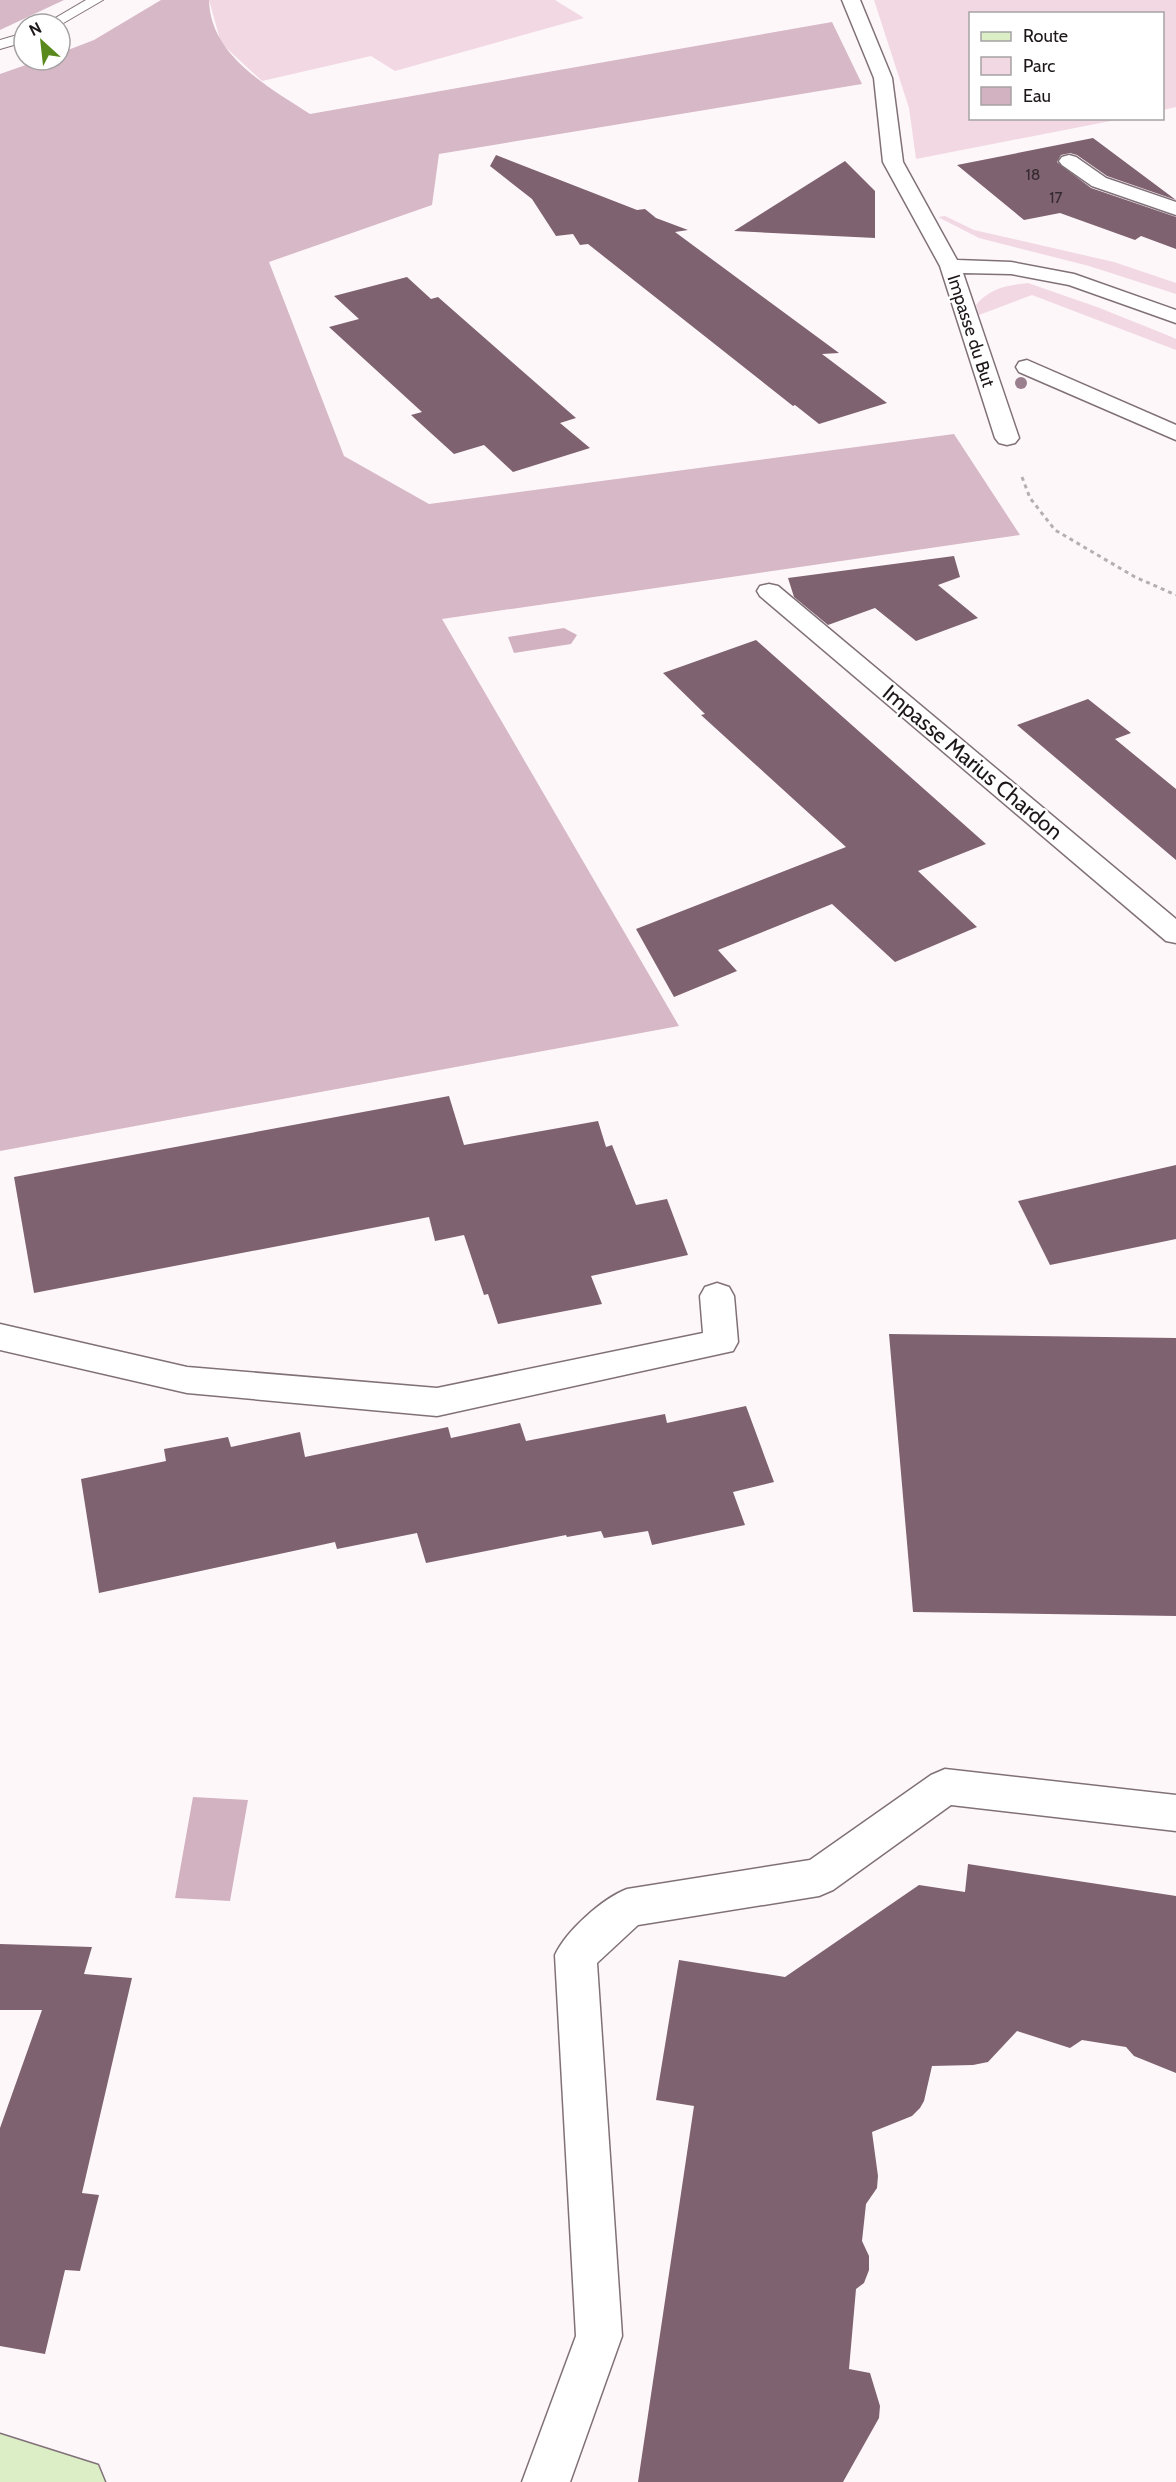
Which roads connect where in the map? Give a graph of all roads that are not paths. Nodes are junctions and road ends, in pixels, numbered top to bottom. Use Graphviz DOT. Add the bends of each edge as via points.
graph roads {
  1 [pos="96,0"];
  2 [pos="851,0"];
  3 [pos="72,13"];
  4 [pos="1068,161"];
  5 [pos="1176,209"];
  6 [pos="950,266"];
  7 [pos="1176,317"];
  8 [pos="1027,368"];
  9 [pos="1176,433"];
  10 [pos="1007,438"];
  11 [pos="769,591"];
  12 [pos="1176,933"];
  13 [pos="717,1296"];
  14 [pos="0,1337"];
  15 [pos="1176,1813"];
  16 [pos="0,2458"];
  17 [pos="81,2482"];
  18 [pos="546,2482"];
  1 -- 3 [label="lane"];
  2 -- 6 [label="street, Impasse du But" via="883,78 893,162"];
  4 -- 5 [label="street" via="1099,182"];
  6 -- 7 [label="street" via="1011,268 1074,280"];
  6 -- 10 [label="street, Impasse du But"];
  8 -- 9 [label="street"];
  11 -- 12 [label="street, Impasse Marius Chardon"];
  13 -- 14 [label="street" via="722,1342 437,1402 187,1380"];
  15 -- 18 [label="street" via="945,1786 819,1878 627,1908 576,1956 599,2336"];
  16 -- 17 [label="street"];
}
